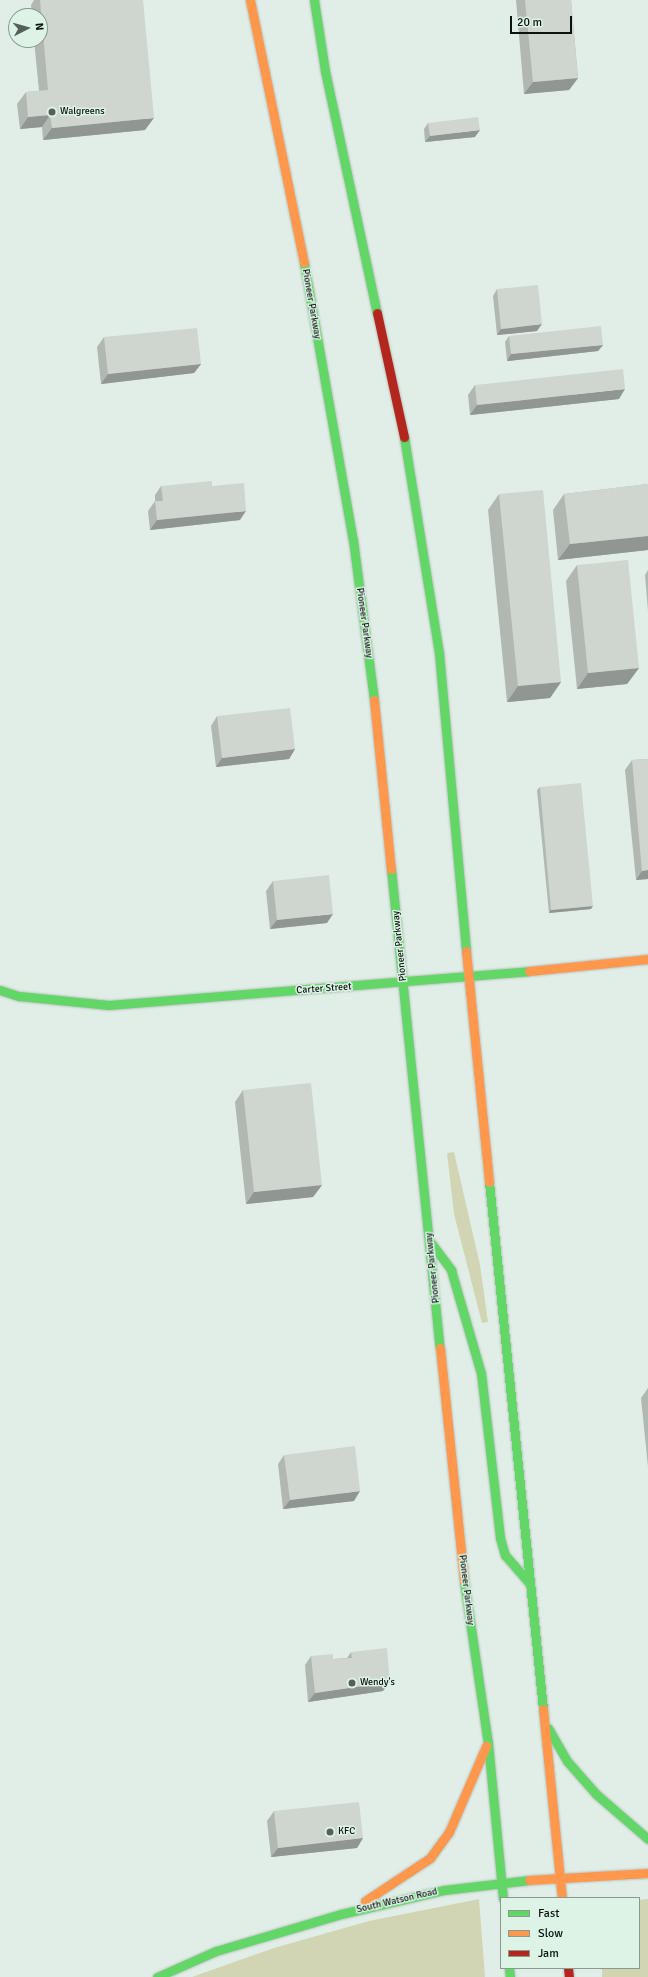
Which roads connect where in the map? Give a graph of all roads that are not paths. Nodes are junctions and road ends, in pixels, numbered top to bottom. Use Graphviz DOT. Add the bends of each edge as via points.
graph roads {
  1 [pos="250,0"];
  2 [pos="314,0"];
  3 [pos="648,959"];
  4 [pos="468,977"];
  5 [pos="403,982"];
  6 [pos="0,990"];
  7 [pos="431,1242"];
  8 [pos="529,1583"];
  9 [pos="545,1723"];
  10 [pos="488,1743"];
  11 [pos="648,1839"];
  12 [pos="648,1873"];
  13 [pos="560,1877"];
  14 [pos="501,1883"];
  15 [pos="503,1897"];
  16 [pos="562,1897"];
  17 [pos="342,1914"];
  18 [pos="157,1977"];
  1 -- 5 [label="main road, Pioneer Parkway" via="306,275 353,540 370,661"];
  2 -- 4 [label="main road" via="325,70 414,485 439,653"];
  3 -- 4 [label="main road, Carter Street"];
  4 -- 5 [label="main road, Carter Street"];
  4 -- 8 [label="main road"];
  5 -- 6 [label="main road, Carter Street" via="108,1005 19,996"];
  5 -- 7 [label="main road, Pioneer Parkway"];
  7 -- 8 [label="main road" via="451,1270 481,1373 500,1538 505,1555"];
  7 -- 10 [label="main road, Pioneer Parkway" via="464,1582"];
  8 -- 9 [label="main road"];
  9 -- 11 [label="main road" via="567,1761 596,1794"];
  9 -- 13 [label="main road"];
  10 -- 14 [label="main road, Pioneer Parkway"];
  10 -- 17 [label="main road" via="450,1832 430,1858 390,1887"];
  12 -- 13 [label="main road, South Watson Road"];
  13 -- 14 [label="main road, South Watson Road"];
  13 -- 16 [label="main road"];
  14 -- 15 [label="main road, Pioneer Parkway"];
  14 -- 17 [label="main road, South Watson Road" via="444,1890"];
  17 -- 18 [label="main road, South Watson Road" via="216,1951"];
}
